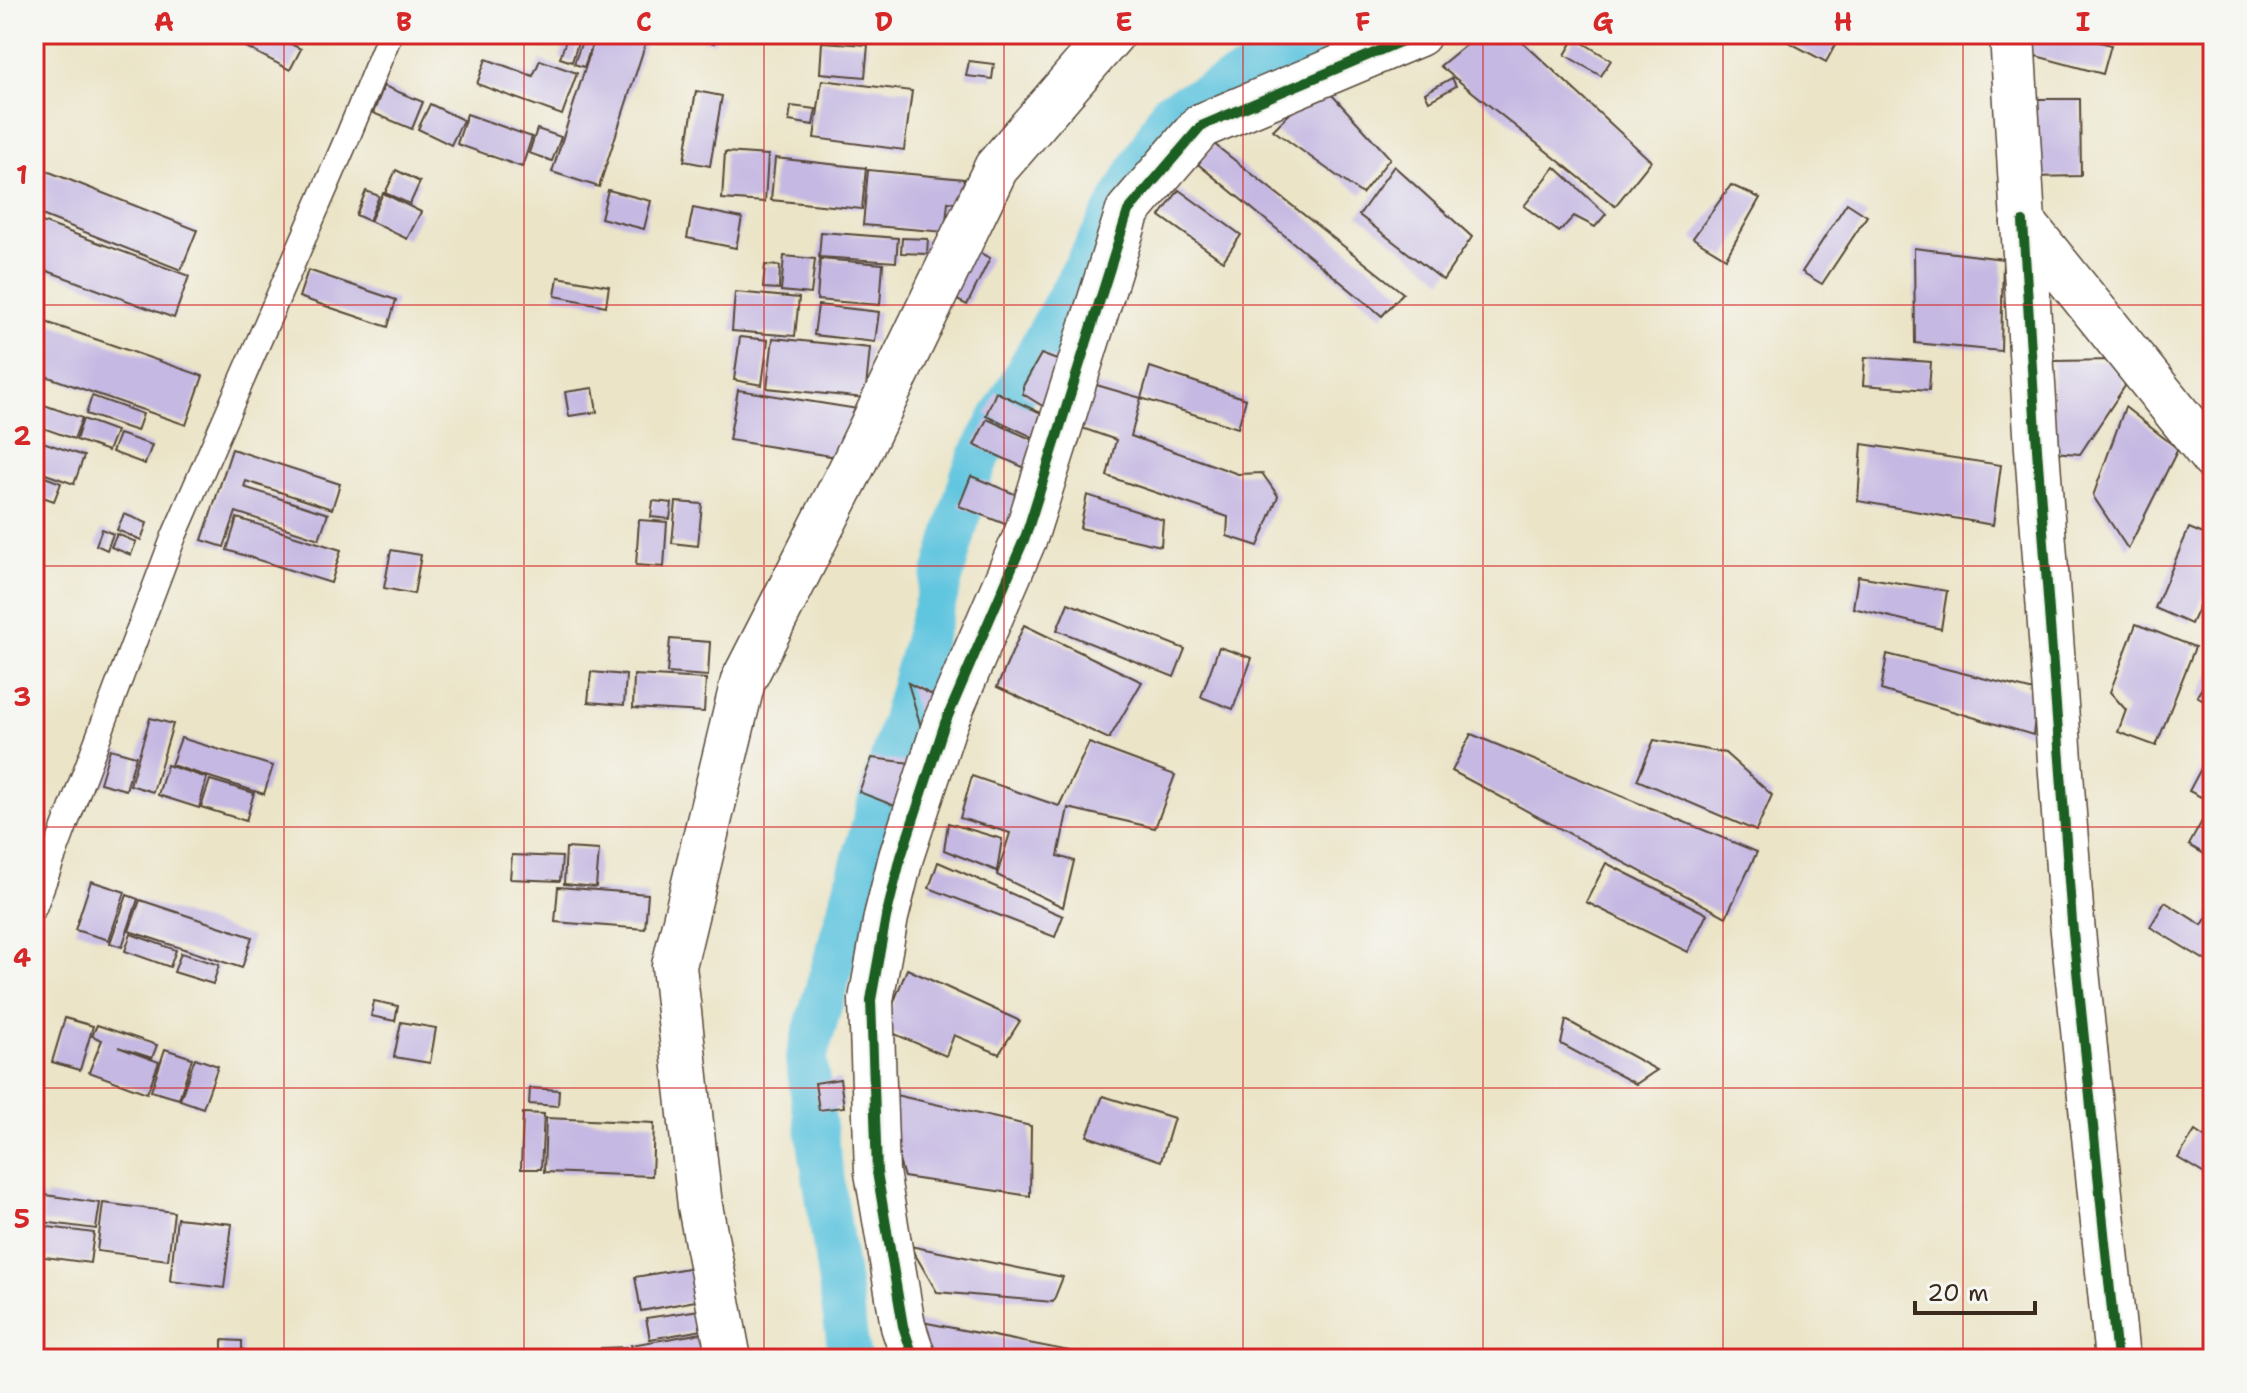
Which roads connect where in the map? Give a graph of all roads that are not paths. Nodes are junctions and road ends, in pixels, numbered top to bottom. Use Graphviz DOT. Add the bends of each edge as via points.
graph roads {
  1 [pos="390,34"];
  2 [pos="1112,34"];
  3 [pos="1419,34"];
  4 [pos="2012,34"];
  5 [pos="2023,222"];
  6 [pos="2213,458"];
  7 [pos="34,908"];
  8 [pos="729,1359"];
  9 [pos="914,1359"];
  10 [pos="2117,1359"];
  1 -- 7 [label="lane" via="174,536"];
  2 -- 8 [label="street" via="996,168 743,681 674,966 700,1206"];
  3 -- 9 [label="street" via="1201,126 1128,211 1026,535 945,723 886,917 871,1000 877,1172 903,1326"];
  4 -- 5 [label="street"];
  5 -- 6 [label="street"];
  5 -- 10 [label="street" via="2072,922"];
}
